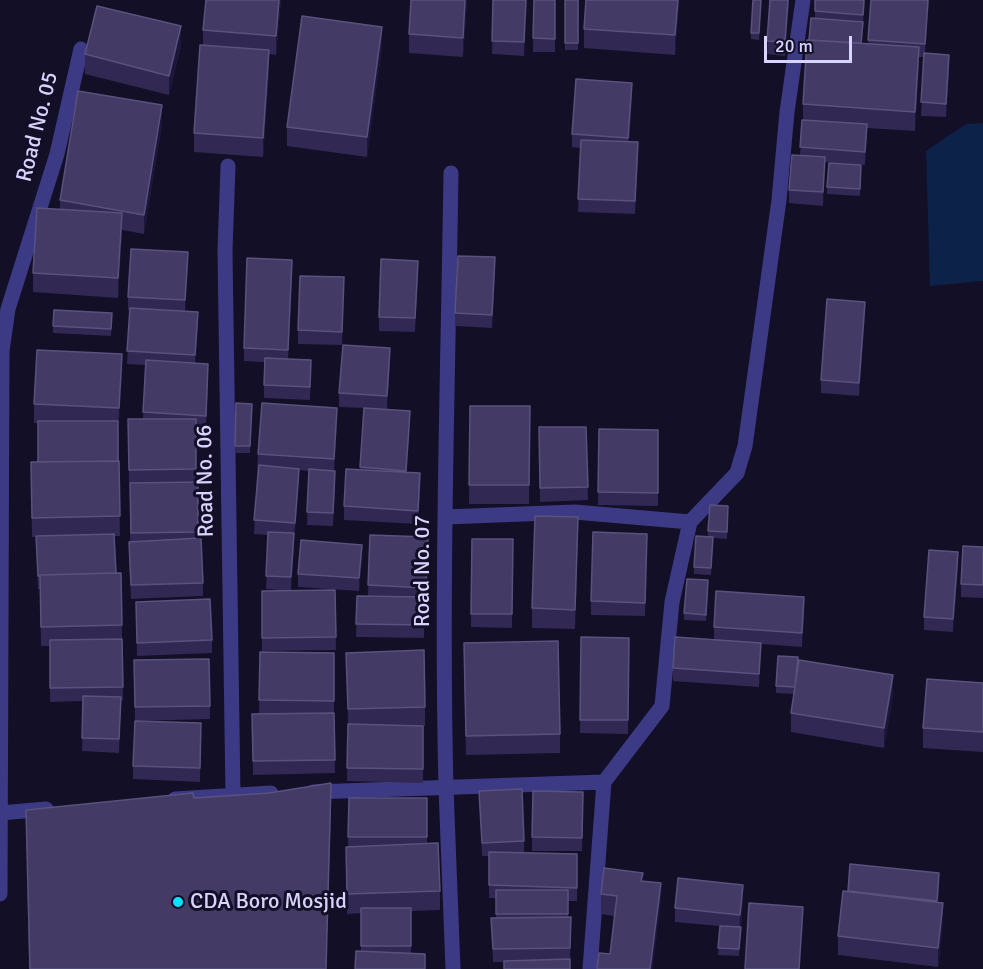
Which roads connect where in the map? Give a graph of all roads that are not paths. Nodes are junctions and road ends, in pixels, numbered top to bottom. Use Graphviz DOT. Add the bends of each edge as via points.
graph roads {
  1 [pos="803,0"];
  2 [pos="81,49"];
  3 [pos="228,166"];
  4 [pos="451,173"];
  5 [pos="445,517"];
  6 [pos="690,522"];
  7 [pos="604,782"];
  8 [pos="446,788"];
  9 [pos="233,795"];
  10 [pos="163,800"];
  11 [pos="59,808"];
  12 [pos="0,813"];
  13 [pos="0,894"];
  14 [pos="453,969"];
  15 [pos="590,969"];
  1 -- 6 [label="street" via="745,446 737,473"];
  2 -- 12 [label="street, Road No. 05" via="57,154 8,309 2,351"];
  3 -- 9 [label="street, Road No. 06" via="225,251"];
  4 -- 5 [label="street, Road No. 07"];
  5 -- 6 [label="street" via="575,512"];
  5 -- 8 [label="street, Road No. 07"];
  6 -- 7 [label="street" via="672,603 662,706"];
  7 -- 8 [label="street"];
  7 -- 15 [label="street"];
  8 -- 9 [label="street"];
  8 -- 14 [label="street, Road No. 07"];
  9 -- 10 [label="street"];
  11 -- 12 [label="street"];
  12 -- 13 [label="street, Road No. 05"];
}
